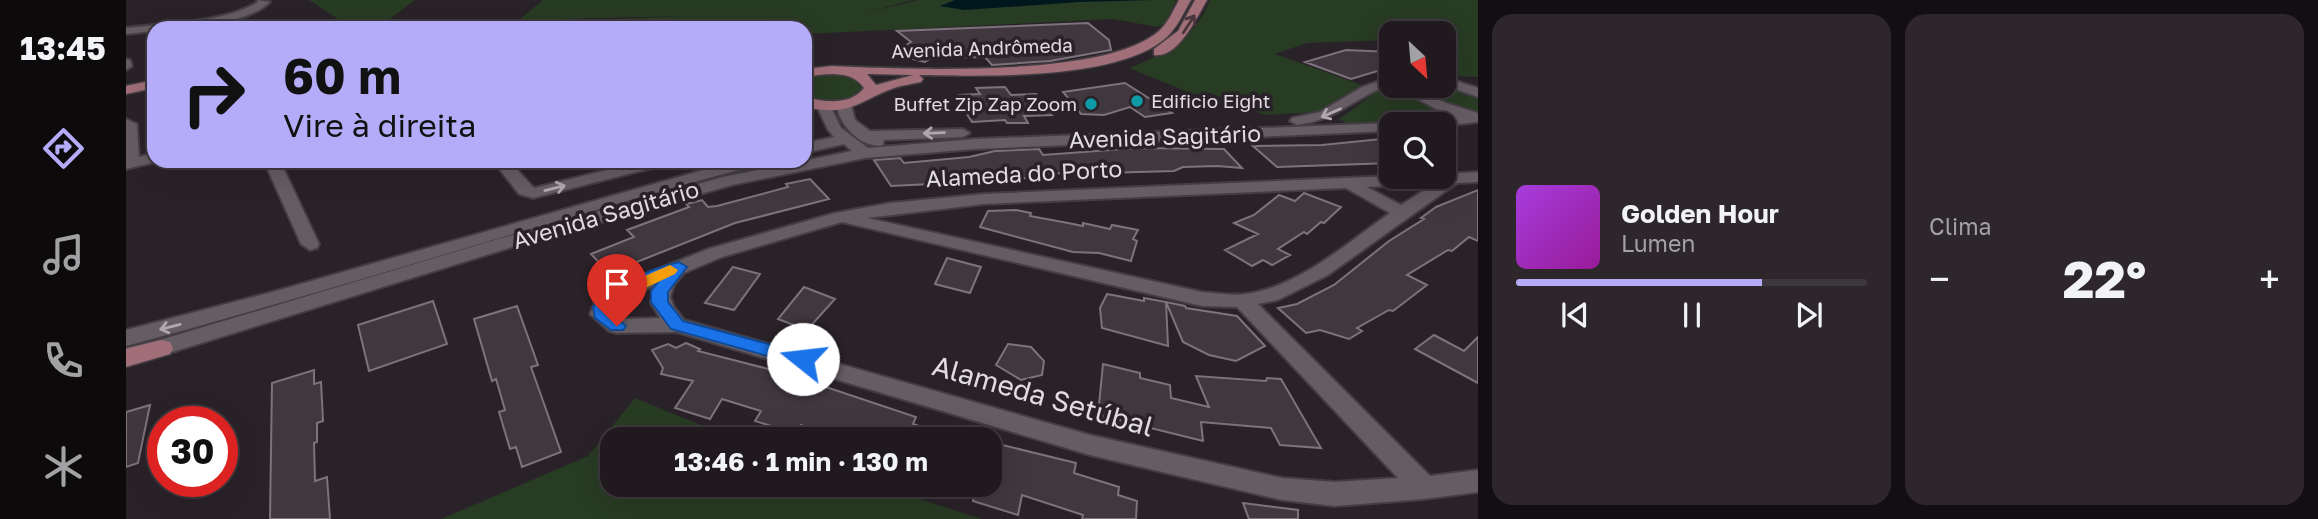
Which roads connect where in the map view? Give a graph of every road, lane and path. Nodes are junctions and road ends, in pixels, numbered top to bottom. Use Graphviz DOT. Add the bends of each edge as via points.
graph roads {
  1 [pos="262,0"];
  2 [pos="1185,0"];
  3 [pos="1201,0"];
  4 [pos="194,21"];
  5 [pos="147,28"];
  6 [pos="126,31"];
  7 [pos="838,70"];
  8 [pos="812,71"];
  9 [pos="1456,80"];
  10 [pos="1478,80"];
  11 [pos="1456,85"];
  12 [pos="147,86"];
  13 [pos="1379,86"];
  14 [pos="126,90"];
  15 [pos="147,92"];
  16 [pos="1478,93"];
  17 [pos="868,94"];
  18 [pos="126,96"];
  19 [pos="1424,98"];
  20 [pos="812,103"];
  21 [pos="844,104"];
  22 [pos="823,105"];
  23 [pos="1476,118"];
  24 [pos="1456,120"];
  25 [pos="126,123"];
  26 [pos="1379,128"];
  27 [pos="845,139"];
  28 [pos="867,144"];
  29 [pos="812,146"];
  30 [pos="147,159"];
  31 [pos="812,159"];
  32 [pos="128,163"];
  33 [pos="275,168"];
  34 [pos="507,168"];
  35 [pos="634,168"];
  36 [pos="721,168"];
  37 [pos="777,168"];
  38 [pos="1477,177"];
  39 [pos="1456,179"];
  40 [pos="1379,182"];
  41 [pos="1347,184"];
  42 [pos="1438,189"];
  43 [pos="919,204"];
  44 [pos="1402,212"];
  45 [pos="841,217"];
  46 [pos="927,237"];
  47 [pos="310,244"];
  48 [pos="679,267"];
  49 [pos="1243,301"];
  50 [pos="601,314"];
  51 [pos="214,324"];
  52 [pos="677,325"];
  53 [pos="126,338"];
  54 [pos="161,348"];
  55 [pos="126,357"];
  56 [pos="1478,481"];
  57 [pos="1424,488"];
  1 -- 4 [label="street" via="262,6 234,15"];
  2 -- 7 [label="main road, Avenida Andrômeda" via="1157,39 1091,63 1004,70"];
  17 -- 3 [label="main road, Avenida Andrômeda, one-way" via="905,81 1021,77 1135,61 1174,42"];
  5 -- 6 [label="street"];
  7 -- 8 [label="main road, Avenida Andrômeda"];
  7 -- 17 [label="main road" via="868,82"];
  9 -- 10 [label="street"];
  11 -- 16 [label="street"];
  12 -- 14 [label="main road"];
  13 -- 28 [label="street, Avenida Sagitário, one-way" via="1338,111 1303,121"];
  15 -- 18 [label="main road"];
  17 -- 21 [label="main road, Avenida Andrômeda"];
  19 -- 23 [label="street"];
  20 -- 22 [label="main road, Avenida Andrômeda"];
  21 -- 22 [label="main road, Avenida Andrômeda"];
  21 -- 28 [label="street" via="849,123"];
  22 -- 27 [label="street"];
  23 -- 24 [label="street"];
  25 -- 32 [label="street" via="130,124"];
  26 -- 28 [label="street, Avenida Sagitário" via="890,150"];
  27 -- 28 [label="street"];
  27 -- 29 [label="street"];
  28 -- 31 [label="street, Avenida Sagitário"];
  30 -- 32 [label="street"];
  33 -- 47 [label="street"];
  34 -- 35 [label="street, one-way" via="533,193"];
  36 -- 51 [label="street, Avenida Sagitário" via="600,201"];
  37 -- 51 [label="street, Avenida Sagitário"];
  38 -- 39 [label="street, Alameda do Porto"];
  40 -- 41 [label="street, Alameda do Porto"];
  41 -- 43 [label="street, Alameda do Porto"];
  41 -- 44 [label="street"];
  42 -- 44 [label="street"];
  43 -- 45 [label="street, Alameda do Porto"];
  43 -- 46 [label="street" via="916,217"];
  44 -- 49 [label="street" via="1321,271 1271,295"];
  45 -- 46 [label="street"];
  45 -- 48 [label="street, Alameda do Porto"];
  46 -- 49 [label="street" via="1202,299"];
  48 -- 50 [label="street, Alameda do Porto" via="618,293 601,307"];
  48 -- 52 [label="street" via="660,291 659,302"];
  49 -- 57 [label="street"];
  50 -- 52 [label="street, Alameda Setúbal" via="617,326"];
  51 -- 53 [label="street, Avenida Sagitário, one-way"];
  51 -- 54 [label="street, Avenida Sagitário"];
  52 -- 57 [label="street, Alameda Setúbal" via="1090,445 1269,486 1335,494"];
  54 -- 55 [label="main road"];
  56 -- 57 [label="street, Alameda Setúbal"];
}
